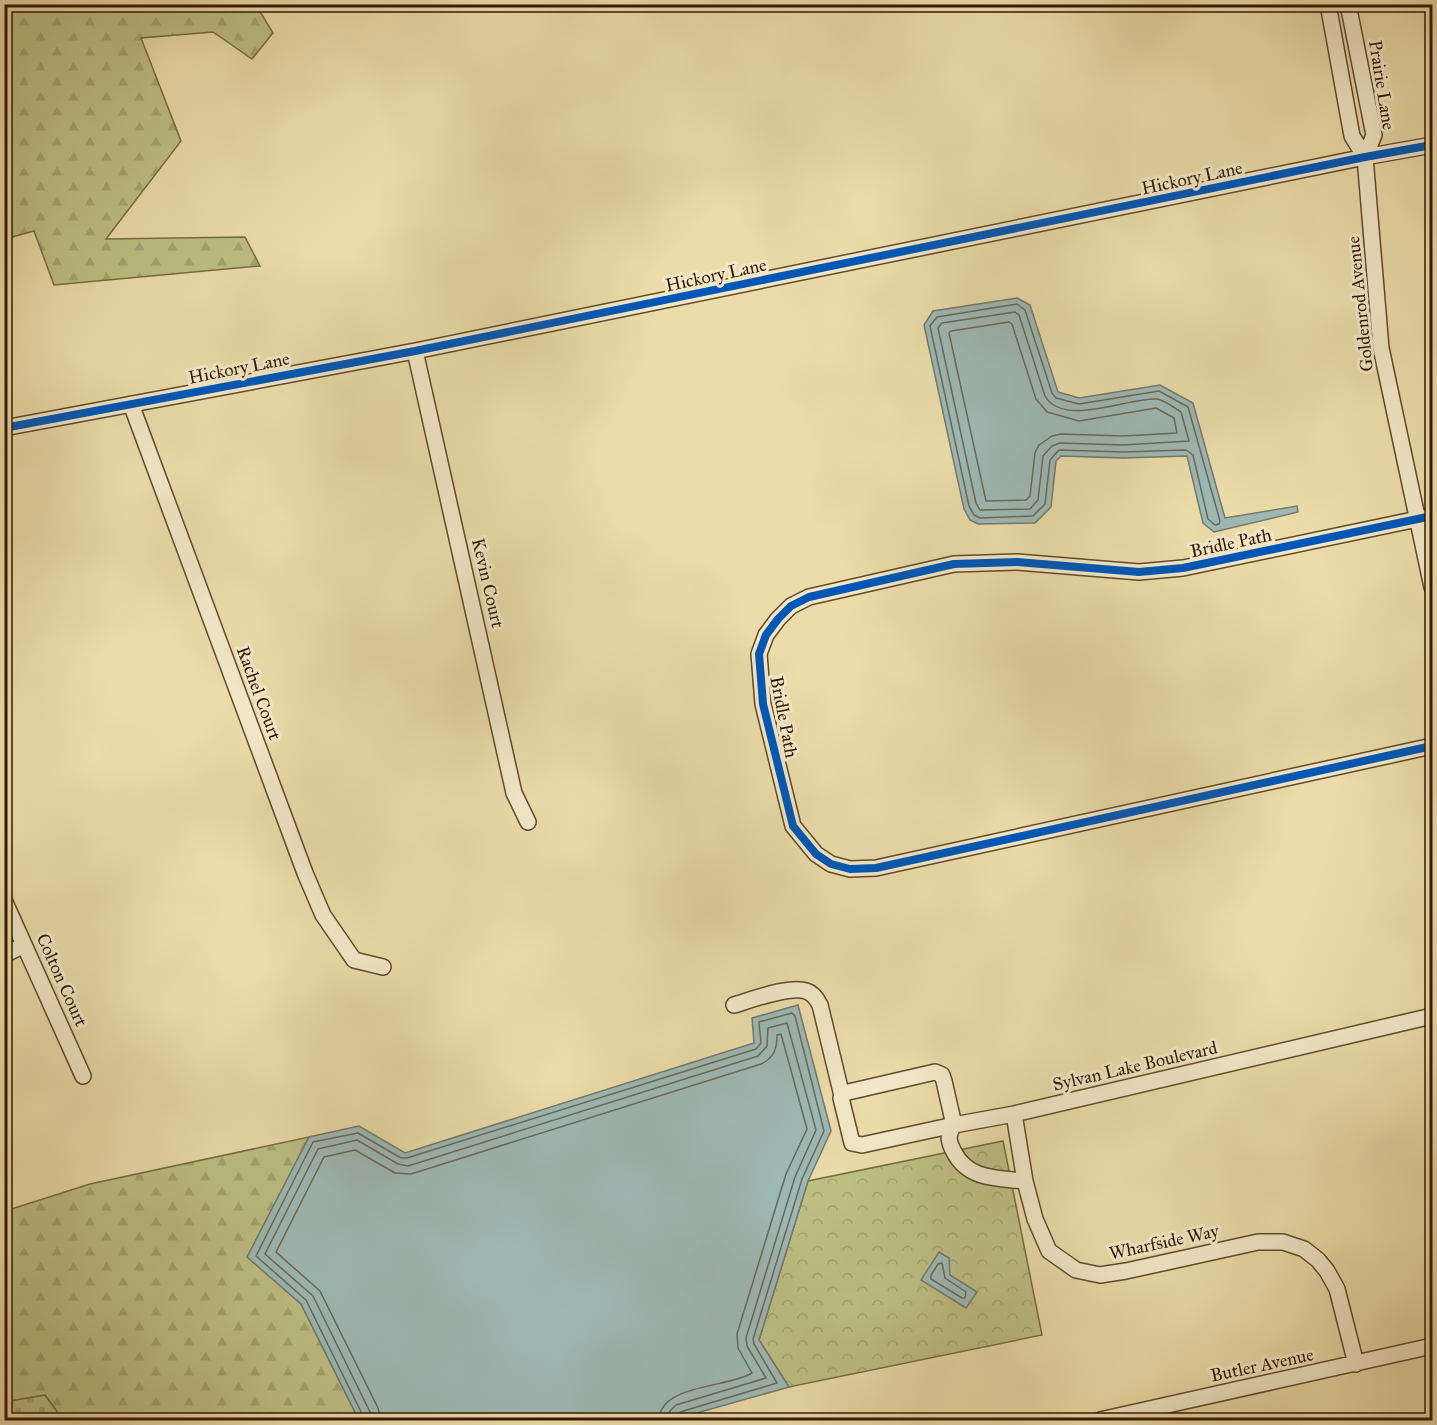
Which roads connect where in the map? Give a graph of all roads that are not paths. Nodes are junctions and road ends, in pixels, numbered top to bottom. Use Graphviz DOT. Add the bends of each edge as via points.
graph roads {
  1 [pos="1328,4"];
  2 [pos="1348,4"];
  3 [pos="1432,145"];
  4 [pos="1365,157"];
  5 [pos="415,351"];
  6 [pos="131,404"];
  7 [pos="4,428"];
  8 [pos="1425,518"];
  9 [pos="1432,587"];
  10 [pos="1432,746"];
  11 [pos="528,822"];
  12 [pos="4,900"];
  13 [pos="24,945"];
  14 [pos="4,955"];
  15 [pos="383,967"];
  16 [pos="734,1005"];
  17 [pos="1432,1016"];
  18 [pos="83,1076"];
  19 [pos="842,1096"];
  20 [pos="1014,1114"];
  21 [pos="954,1125"];
  22 [pos="1025,1181"];
  23 [pos="1432,1346"];
  24 [pos="1356,1364"];
  25 [pos="1100,1420"];
  1 -- 4 [label="street, Prairie Lane" via="1352,136"];
  2 -- 4 [label="street, Prairie Lane" via="1374,135"];
  3 -- 4 [label="street, Hickory Lane"];
  4 -- 5 [label="street, Hickory Lane"];
  4 -- 8 [label="street, Goldenrod Avenue" via="1381,348"];
  5 -- 6 [label="street, Hickory Lane"];
  5 -- 11 [label="street, Kevin Court" via="514,793"];
  6 -- 7 [label="street, Hickory Lane"];
  6 -- 15 [label="street, Rachel Court" via="305,873 324,915 354,960"];
  8 -- 9 [label="street, Goldenrod Avenue"];
  8 -- 10 [label="street, Bridle Path" via="1183,568 1139,572 1017,562 954,564 809,597 791,606 778,619 759,654 763,704 794,826 816,854 831,864 850,869 876,868"];
  12 -- 13 [label="street, Colton Court"];
  13 -- 14 [label="street"];
  13 -- 18 [label="street, Colton Court"];
  16 -- 19 [label="street, Sylvan Lake Boulevard" via="789,990 812,993 820,1005"];
  17 -- 20 [label="street, Sylvan Lake Boulevard"];
  19 -- 21 [label="street, Sylvan Lake Boulevard" via="850,1140 857,1145"];
  19 -- 21 [label="street" via="847,1091 935,1072 942,1075"];
  20 -- 21 [label="street, Sylvan Lake Boulevard"];
  20 -- 22 [label="street, Wharfside Way"];
  21 -- 22 [label="street" via="948,1140 962,1166 982,1177"];
  22 -- 24 [label="street, Wharfside Way" via="1048,1251 1076,1270 1100,1275 1126,1271 1258,1242 1282,1242 1304,1249 1318,1260 1337,1289"];
  23 -- 24 [label="street, Butler Avenue"];
  24 -- 25 [label="street, Butler Avenue"];
}
